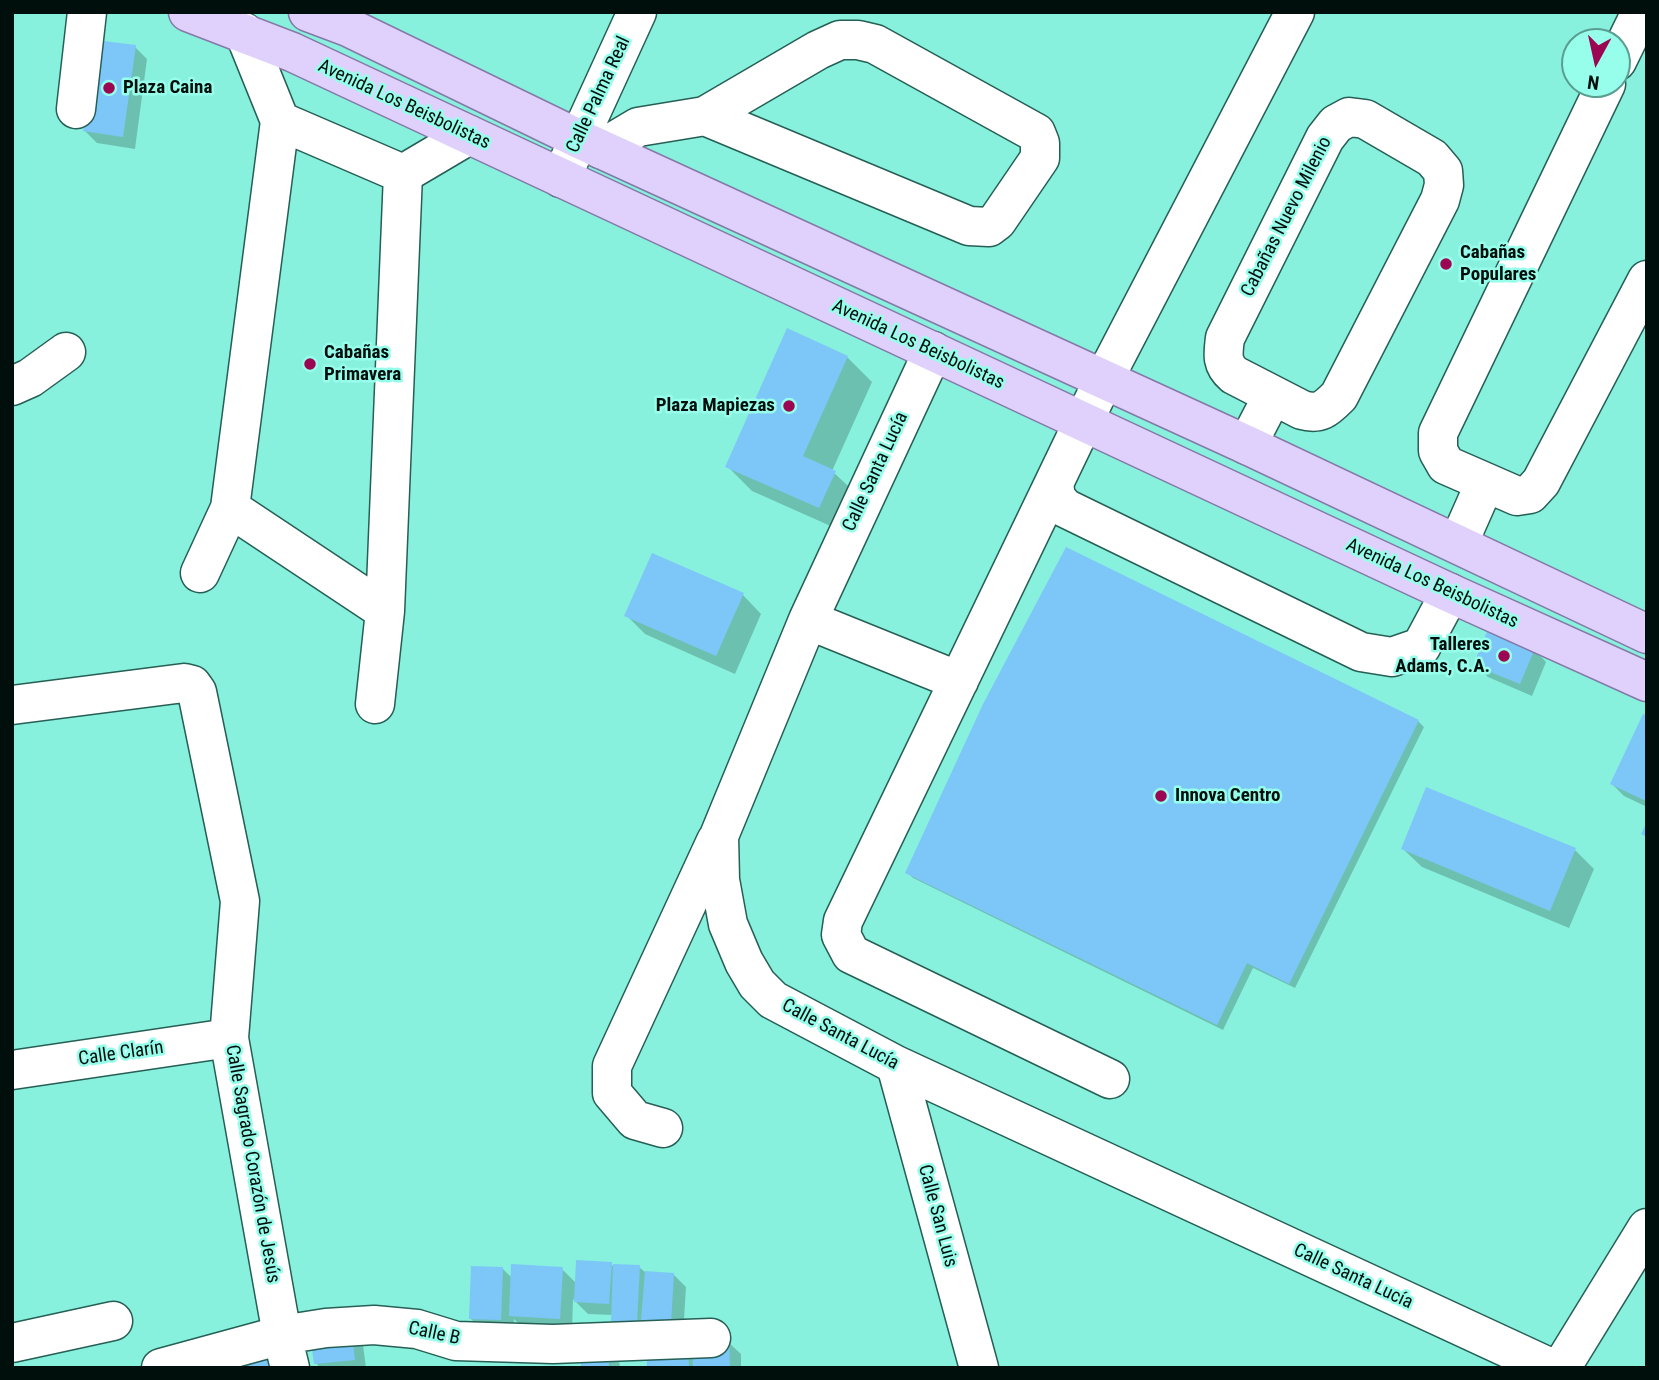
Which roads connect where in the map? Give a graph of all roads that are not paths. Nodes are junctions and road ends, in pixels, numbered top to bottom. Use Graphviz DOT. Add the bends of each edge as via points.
graph roads {
  1 [pos="87,12"];
  2 [pos="188,12"];
  3 [pos="308,12"];
  4 [pos="637,12"];
  5 [pos="1295,12"];
  6 [pos="1641,12"];
  7 [pos="244,32"];
  8 [pos="1631,32"];
  9 [pos="1599,98"];
  10 [pos="76,109"];
  11 [pos="705,116"];
  12 [pos="280,121"];
  13 [pos="469,135"];
  14 [pos="590,144"];
  15 [pos="403,174"];
  16 [pos="561,178"];
  17 [pos="1647,280"];
  18 [pos="933,351"];
  19 [pos="66,352"];
  20 [pos="1103,381"];
  21 [pos="12,386"];
  22 [pos="1273,395"];
  23 [pos="1084,421"];
  24 [pos="1247,445"];
  25 [pos="1054,483"];
  26 [pos="1485,483"];
  27 [pos="230,508"];
  28 [pos="1458,544"];
  29 [pos="200,573"];
  30 [pos="1450,593"];
  31 [pos="385,611"];
  32 [pos="808,620"];
  33 [pos="1647,634"];
  34 [pos="959,681"];
  35 [pos="1647,682"];
  36 [pos="375,704"];
  37 [pos="12,705"];
  38 [pos="719,836"];
  39 [pos="229,1038"];
  40 [pos="895,1065"];
  41 [pos="12,1070"];
  42 [pos="1110,1079"];
  43 [pos="663,1128"];
  44 [pos="1647,1228"];
  45 [pos="113,1321"];
  46 [pos="711,1338"];
  47 [pos="12,1343"];
  48 [pos="286,1351"];
  49 [pos="459,1354"];
  50 [pos="161,1368"];
  51 [pos="979,1368"];
  52 [pos="1551,1368"];
  53 [pos="1561,1368"];
  1 -- 10 [label="street"];
  2 -- 7 [label="main road, Avenida Los Beisbolistas"];
  3 -- 14 [label="main road"];
  4 -- 14 [label="street, Calle Palma Real"];
  5 -- 20 [label="street"];
  6 -- 8 [label="street"];
  7 -- 12 [label="street"];
  7 -- 13 [label="main road, Avenida Los Beisbolistas"];
  9 -- 26 [label="street" via="1438,433 1438,451 1447,465"];
  11 -- 11 [label="street" via="818,50 839,40 858,40 875,44 1036,133 1040,158 997,221 989,227 969,226"];
  11 -- 14 [label="street" via="638,127"];
  12 -- 15 [label="street"];
  12 -- 27 [label="street"];
  13 -- 15 [label="street"];
  13 -- 16 [label="main road, Avenida Los Beisbolistas"];
  14 -- 16 [label="street, Calle Palma Real"];
  14 -- 20 [label="main road"];
  15 -- 31 [label="street"];
  16 -- 18 [label="main road, Avenida Los Beisbolistas"];
  17 -- 26 [label="street" via="1541,482 1530,494 1517,496"];
  18 -- 23 [label="main road, Avenida Los Beisbolistas"];
  18 -- 32 [label="street, Calle Santa Lucía"];
  19 -- 21 [label="street"];
  20 -- 23 [label="street"];
  20 -- 24 [label="main road"];
  22 -- 22 [label="street, Cabañas Nuevo Milenio" via="1313,414 1324,411 1339,397 1440,200 1443,171 1432,158 1365,119 1349,117 1325,138 1226,338 1222,358 1226,369"];
  22 -- 24 [label="street"];
  23 -- 25 [label="street"];
  23 -- 30 [label="main road, Avenida Los Beisbolistas"];
  24 -- 28 [label="main road"];
  25 -- 30 [label="street" via="1056,498 1065,508 1361,652 1392,657 1421,647"];
  25 -- 34 [label="street"];
  26 -- 28 [label="street"];
  27 -- 29 [label="street"];
  27 -- 31 [label="street"];
  28 -- 33 [label="main road"];
  30 -- 35 [label="main road, Avenida Los Beisbolistas"];
  31 -- 36 [label="street"];
  32 -- 34 [label="street"];
  32 -- 38 [label="street, Calle Santa Lucía"];
  34 -- 42 [label="street" via="843,921 841,935 851,954"];
  37 -- 39 [label="street, Calle Sagrado Corazón de Jesús" via="184,684 197,692 240,901"];
  38 -- 40 [label="street, Calle Santa Lucía" via="728,924 757,984 773,1000"];
  38 -- 43 [label="street" via="612,1066 612,1093 635,1121"];
  39 -- 41 [label="street, Calle Clarín"];
  39 -- 48 [label="street, Calle Sagrado Corazón de Jesús"];
  40 -- 51 [label="street, Calle San Luis"];
  40 -- 52 [label="street, Calle Santa Lucía"];
  44 -- 53 [label="street"];
  45 -- 47 [label="street"];
  46 -- 49 [label="street, Calle B" via="553,1344"];
  48 -- 49 [label="street, Calle B" via="326,1328 374,1325 417,1329"];
  48 -- 50 [label="street, Calle B"];
}
